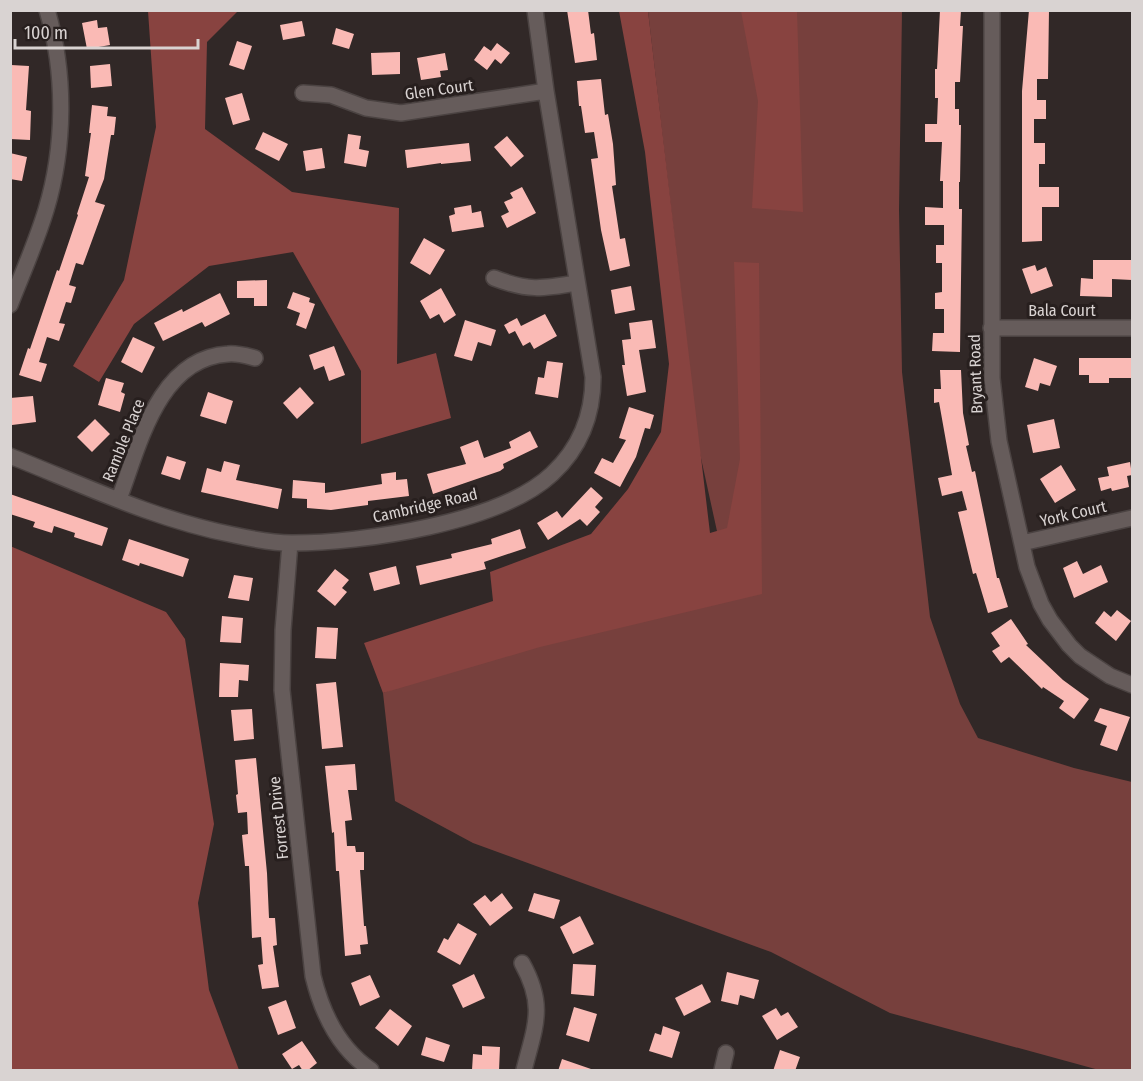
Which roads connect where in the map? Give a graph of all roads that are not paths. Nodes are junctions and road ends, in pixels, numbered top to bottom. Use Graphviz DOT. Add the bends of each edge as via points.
graph roads {
  1 [pos="46,10"];
  2 [pos="535,10"];
  3 [pos="992,10"];
  4 [pos="546,92"];
  5 [pos="303,93"];
  6 [pos="494,278"];
  7 [pos="577,283"];
  8 [pos="10,305"];
  9 [pos="992,328"];
  10 [pos="1132,328"];
  11 [pos="255,358"];
  12 [pos="10,456"];
  13 [pos="119,499"];
  14 [pos="1132,518"];
  15 [pos="290,543"];
  16 [pos="1022,543"];
  17 [pos="1132,685"];
  18 [pos="522,963"];
  19 [pos="726,1053"];
  20 [pos="371,1071"];
  21 [pos="524,1071"];
  22 [pos="722,1071"];
  1 -- 8 [label="street" via="59,73 59,148 46,212"];
  2 -- 4 [label="street, Cambridge Road"];
  3 -- 9 [label="street, Bryant Road"];
  4 -- 5 [label="street, Glen Court" via="401,113 366,108 331,95"];
  4 -- 7 [label="street, Cambridge Road"];
  6 -- 7 [label="street" via="530,289"];
  7 -- 15 [label="street, Cambridge Road" via="593,392 581,435 552,474 509,501 452,521 350,539"];
  9 -- 10 [label="street, Bala Court"];
  9 -- 16 [label="street, Bryant Road" via="995,422"];
  11 -- 13 [label="street, Ramble Place" via="216,356 191,366 171,383 152,411"];
  12 -- 13 [label="street, Cambridge Road"];
  13 -- 15 [label="street, Cambridge Road" via="212,530"];
  14 -- 16 [label="street, York Court"];
  15 -- 20 [label="street, Forrest Drive" via="282,690 313,976 329,1023 346,1048"];
  16 -- 17 [label="street, Bryant Road" via="1041,604 1059,633 1095,667"];
  18 -- 21 [label="street" via="531,979 537,1005"];
  19 -- 22 [label="street"];
}
